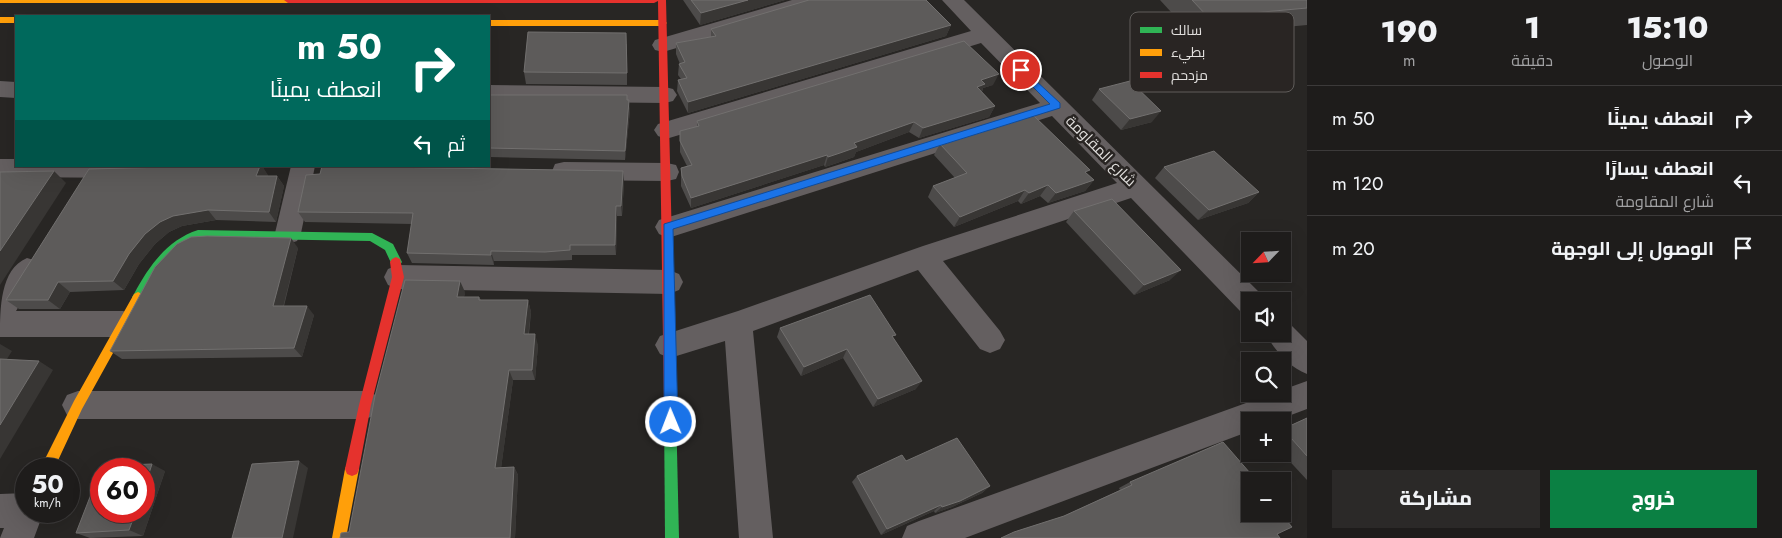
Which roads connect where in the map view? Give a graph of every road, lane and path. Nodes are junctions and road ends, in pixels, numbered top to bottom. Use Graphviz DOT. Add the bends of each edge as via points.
graph roads {
  1 [pos="0,0"];
  2 [pos="326,0"];
  3 [pos="654,0"];
  4 [pos="662,0"];
  5 [pos="815,0"];
  6 [pos="952,0"];
  7 [pos="0,20"];
  8 [pos="15,20"];
  9 [pos="490,23"];
  10 [pos="663,23"];
  11 [pos="986,34"];
  12 [pos="663,45"];
  13 [pos="0,89"];
  14 [pos="15,90"];
  15 [pos="490,93"];
  16 [pos="665,95"];
  17 [pos="1057,106"];
  18 [pos="666,130"];
  19 [pos="303,167"];
  20 [pos="0,168"];
  21 [pos="119,168"];
  22 [pos="166,168"];
  23 [pos="91,169"];
  24 [pos="541,170"];
  25 [pos="667,172"];
  26 [pos="1137,186"];
  27 [pos="75,194"];
  28 [pos="668,227"];
  29 [pos="288,233"];
  30 [pos="43,244"];
  31 [pos="923,257"];
  32 [pos="398,277"];
  33 [pos="669,282"];
  34 [pos="1241,293"];
  35 [pos="0,312"];
  36 [pos="0,324"];
  37 [pos="123,324"];
  38 [pos="738,324"];
  39 [pos="990,340"];
  40 [pos="1289,342"];
  41 [pos="670,345"];
  42 [pos="1307,361"];
  43 [pos="1307,395"];
  44 [pos="78,405"];
  45 [pos="365,405"];
  46 [pos="52,458"];
  47 [pos="0,511"];
  48 [pos="15,511"];
  49 [pos="23,523"];
  50 [pos="18,538"];
  51 [pos="339,538"];
  52 [pos="672,538"];
  53 [pos="756,538"];
  54 [pos="919,538"];
  1 -- 2 [label="street"];
  2 -- 3 [label="street"];
  4 -- 10 [label="street"];
  5 -- 12 [label="street"];
  6 -- 11 [label="street, شارع المقاومة"];
  7 -- 8 [label="street"];
  9 -- 10 [label="street"];
  10 -- 12 [label="street"];
  11 -- 17 [label="street, شارع المقاومة"];
  11 -- 18 [label="street"];
  12 -- 16 [label="street"];
  13 -- 14 [label="street"];
  15 -- 16 [label="street"];
  16 -- 18 [label="street"];
  17 -- 26 [label="street, شارع المقاومة"];
  17 -- 28 [label="street"];
  18 -- 25 [label="street"];
  19 -- 29 [label="street"];
  20 -- 23 [label="street"];
  21 -- 22 [label="street"];
  21 -- 23 [label="street"];
  23 -- 27 [label="street"];
  24 -- 25 [label="street"];
  25 -- 28 [label="street"];
  26 -- 31 [label="street"];
  26 -- 34 [label="street, شارع المقاومة"];
  28 -- 33 [label="street"];
  29 -- 32 [label="street" via="380,239 394,252"];
  29 -- 37 [label="street" via="198,234 185,239 154,268"];
  30 -- 35 [label="street"];
  31 -- 38 [label="street"];
  31 -- 39 [label="street"];
  32 -- 33 [label="street"];
  32 -- 45 [label="street"];
  33 -- 41 [label="street"];
  36 -- 37 [label="street"];
  37 -- 44 [label="street"];
  38 -- 41 [label="street"];
  38 -- 53 [label="street"];
  40 -- 42 [label="street"];
  41 -- 52 [label="street"];
  43 -- 54 [label="street"];
  44 -- 45 [label="street"];
  44 -- 46 [label="street"];
  45 -- 51 [label="street"];
  47 -- 48 [label="street"];
  49 -- 50 [label="street"];
}
